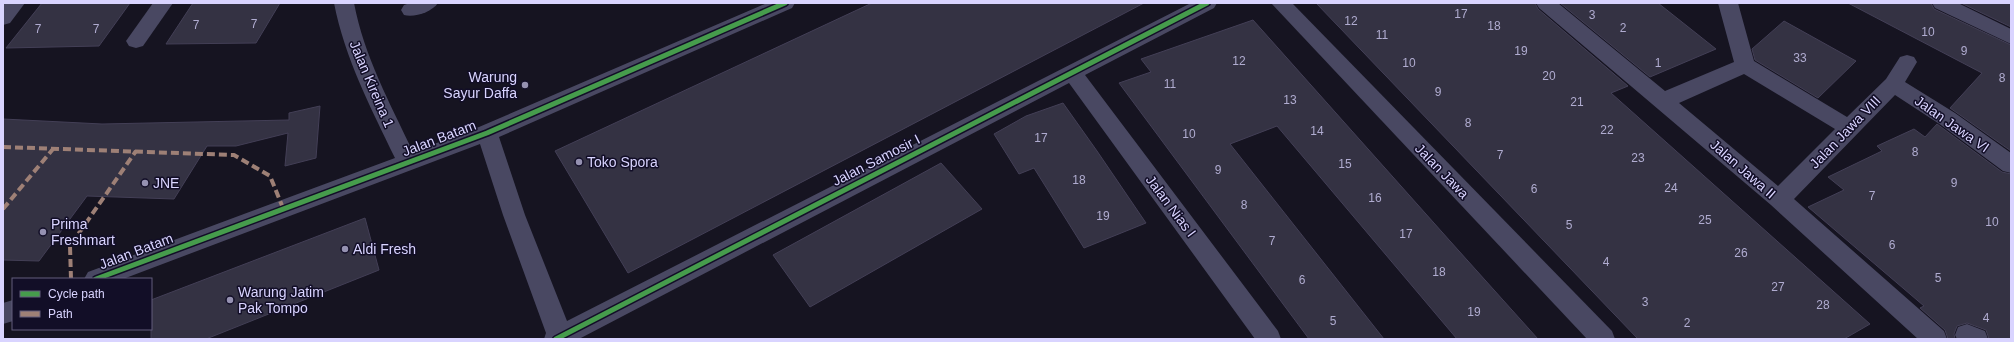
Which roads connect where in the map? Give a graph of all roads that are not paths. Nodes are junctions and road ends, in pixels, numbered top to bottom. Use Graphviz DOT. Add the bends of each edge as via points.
graph roads {
  1 [pos="15,3"];
  2 [pos="163,3"];
  3 [pos="344,3"];
  4 [pos="785,3"];
  5 [pos="1207,3"];
  6 [pos="1281,3"];
  7 [pos="1546,3"];
  8 [pos="1728,3"];
  9 [pos="1942,3"];
  10 [pos="3,18"];
  11 [pos="2011,37"];
  12 [pos="136,41"];
  13 [pos="1907,62"];
  14 [pos="1745,65"];
  15 [pos="1072,73"];
  16 [pos="1892,84"];
  17 [pos="1663,101"];
  18 [pos="1849,128"];
  19 [pos="487,133"];
  20 [pos="408,162"];
  21 [pos="2011,165"];
  22 [pos="1779,199"];
  23 [pos="99,278"];
  24 [pos="559,338"];
  25 [pos="1269,339"];
  26 [pos="1603,339"];
  27 [pos="1935,339"];
  1 -- 10 [label="street"];
  2 -- 12 [label="street"];
  3 -- 20 [label="street, Jalan Kireina 1" via="346,22 370,82"];
  4 -- 19 [label="street, Jalan Batam"];
  5 -- 15 [label="street, Jalan Samosir I"];
  6 -- 26 [label="street, Jalan Jawa"];
  7 -- 17 [label="street, Jalan Jawa II"];
  8 -- 14 [label="street"];
  9 -- 11 [label="street"];
  13 -- 16 [label="street, Jalan Jawa VIII"];
  14 -- 17 [label="street"];
  14 -- 18 [label="street"];
  15 -- 24 [label="street, Jalan Samosir I"];
  15 -- 25 [label="street, Jalan Nias I"];
  16 -- 18 [label="street, Jalan Jawa VIII"];
  16 -- 21 [label="street, Jalan Jawa VI" via="1948,119"];
  17 -- 22 [label="street, Jalan Jawa II"];
  18 -- 22 [label="street, Jalan Jawa VIII"];
  19 -- 20 [label="street, Jalan Batam"];
  19 -- 24 [label="street"];
  20 -- 23 [label="street, Jalan Batam"];
  22 -- 27 [label="street, Jalan Jawa II"];
}
